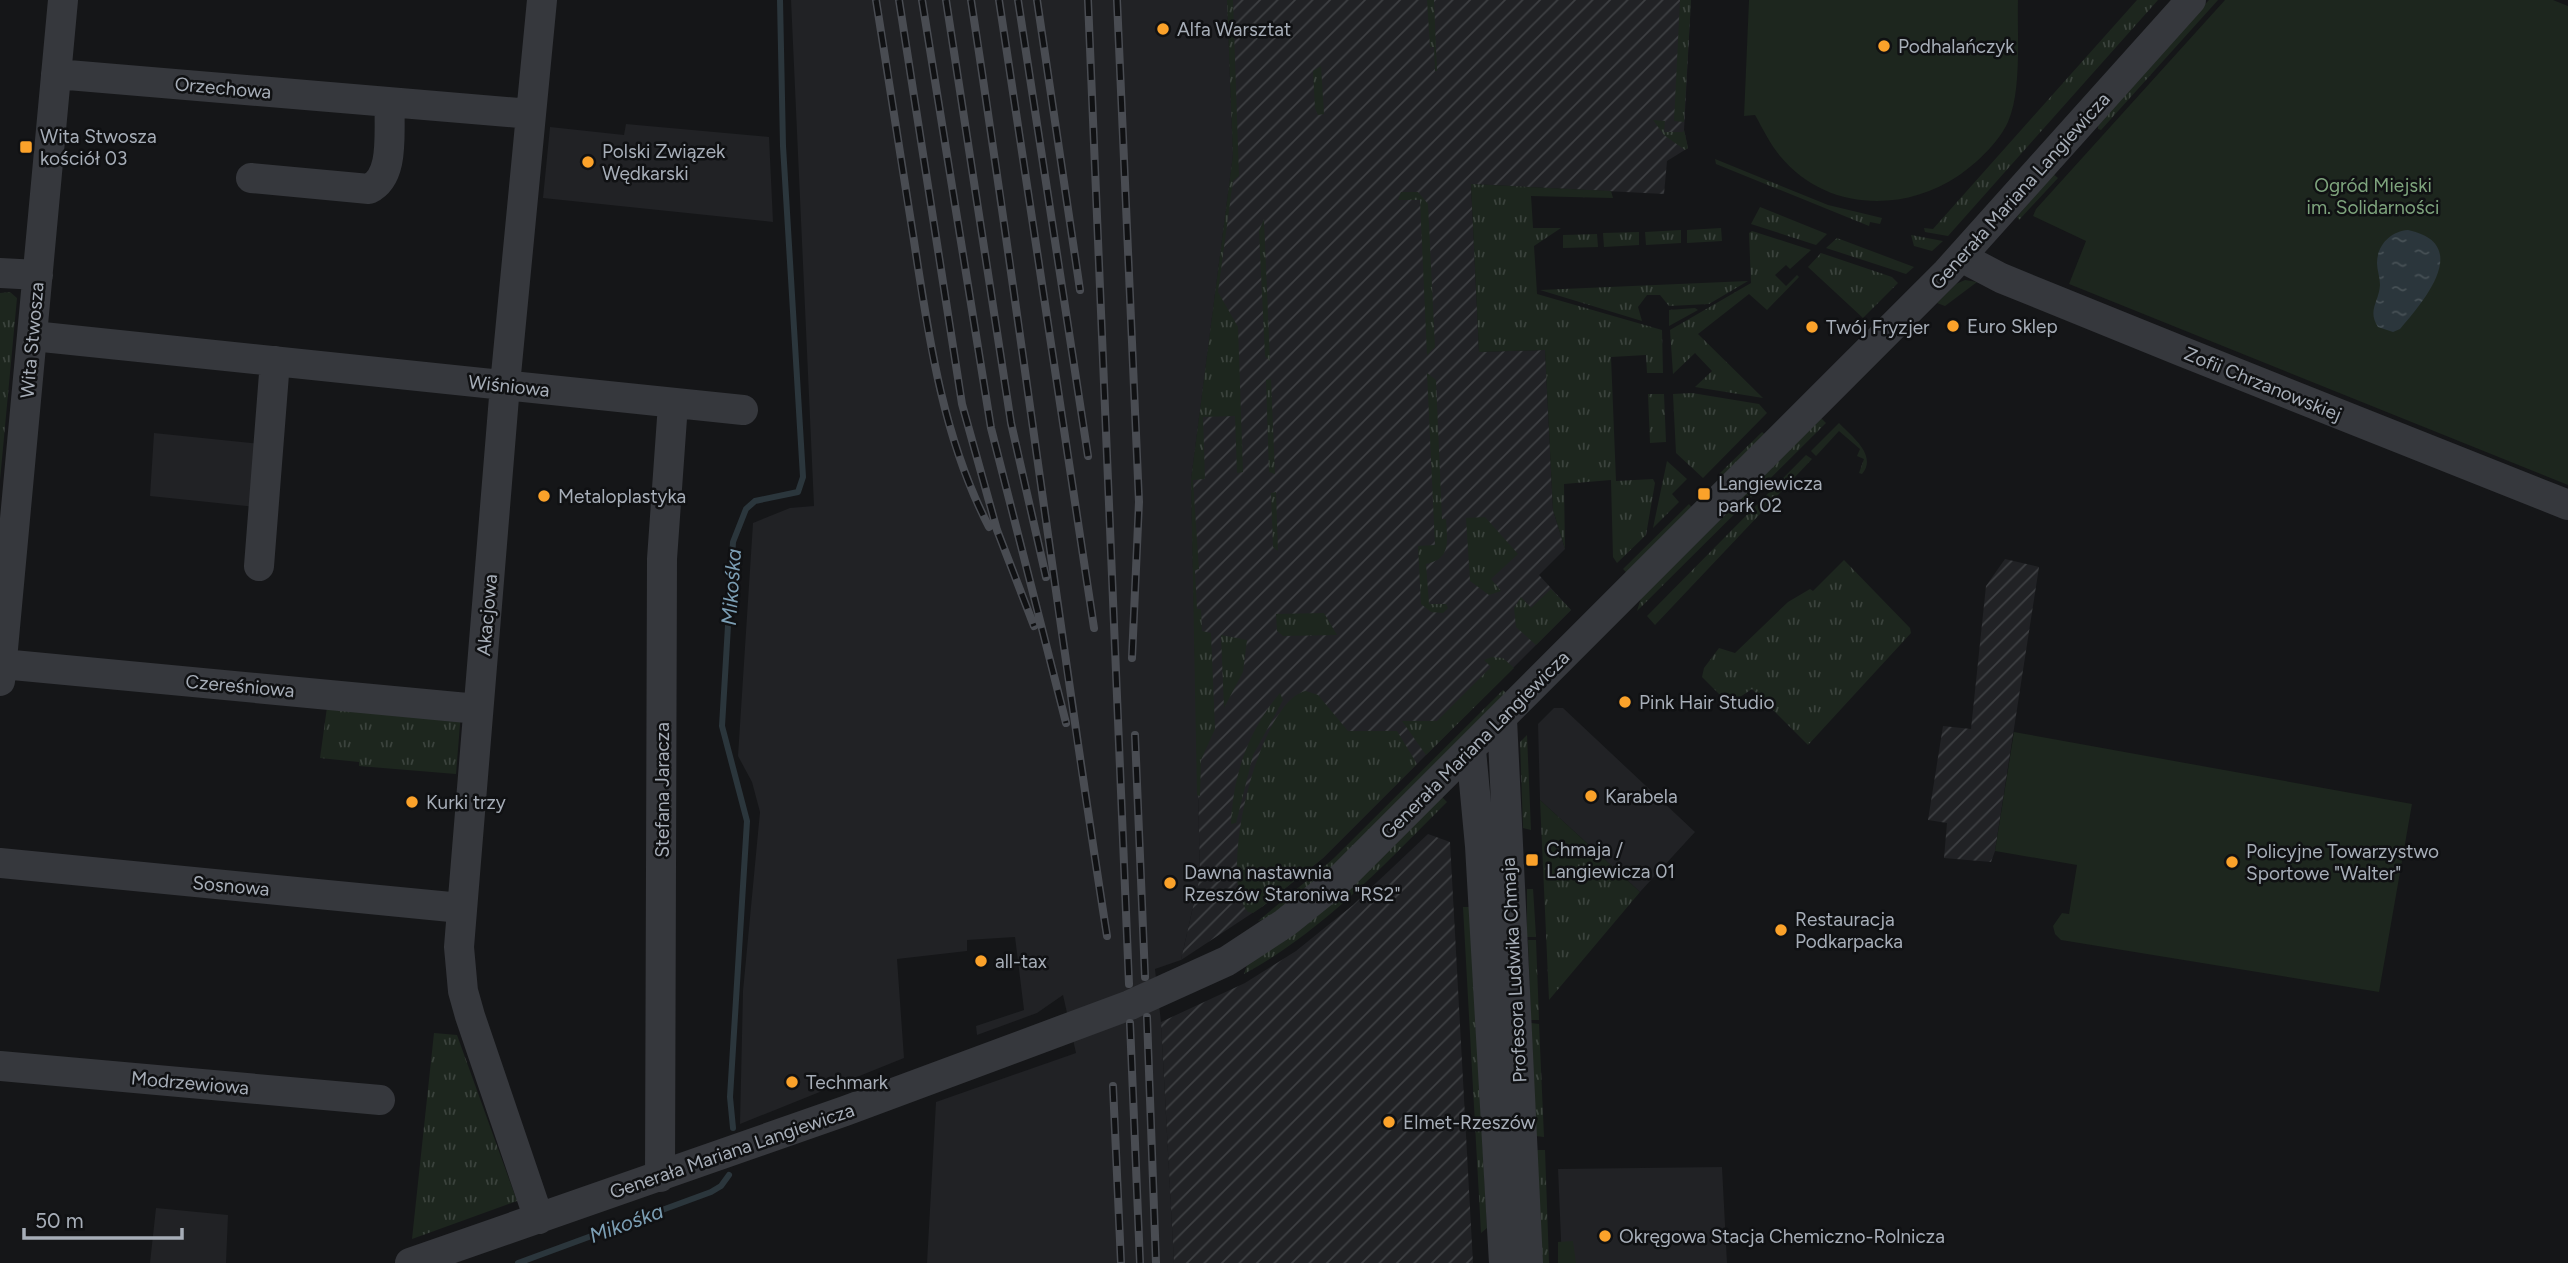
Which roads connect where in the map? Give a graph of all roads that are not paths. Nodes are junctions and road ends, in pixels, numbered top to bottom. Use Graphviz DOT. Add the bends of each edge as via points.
graph roads {
  1 [pos="64,0"];
  2 [pos="542,0"];
  3 [pos="2191,0"];
  4 [pos="56,74"];
  5 [pos="390,103"];
  6 [pos="531,114"];
  7 [pos="251,178"];
  8 [pos="1961,257"];
  9 [pos="0,272"];
  10 [pos="38,275"];
  11 [pos="33,336"];
  12 [pos="275,362"];
  13 [pos="505,385"];
  14 [pos="673,404"];
  15 [pos="743,410"];
  16 [pos="2568,505"];
  17 [pos="259,566"];
  18 [pos="1,672"];
  19 [pos="478,709"];
  20 [pos="1502,719"];
  21 [pos="1471,750"];
  22 [pos="0,863"];
  23 [pos="461,908"];
  24 [pos="0,1066"];
  25 [pos="380,1100"];
  26 [pos="660,1177"];
  27 [pos="539,1219"];
  28 [pos="440,1258"];
  29 [pos="411,1263"];
  30 [pos="1504,1263"];
  31 [pos="1528,1263"];
  1 -- 4 [label="street, Wita Stwosza"];
  2 -- 6 [label="street, Akacjowa"];
  3 -- 8 [label="street, Generała Mariana Langiewicza"];
  4 -- 5 [label="street, Orzechowa"];
  4 -- 10 [label="street, Wita Stwosza"];
  5 -- 6 [label="street, Orzechowa"];
  5 -- 7 [label="street" via="386,173 369,189"];
  6 -- 13 [label="street, Akacjowa"];
  8 -- 16 [label="street, Zofii Chrzanowskiej" via="2181,352"];
  8 -- 20 [label="street, Generała Mariana Langiewicza"];
  9 -- 10 [label="street"];
  10 -- 11 [label="street, Wita Stwosza"];
  11 -- 12 [label="street, Wiśniowa"];
  11 -- 18 [label="street, Wita Stwosza"];
  12 -- 13 [label="street, Wiśniowa"];
  12 -- 17 [label="street"];
  13 -- 14 [label="street, Wiśniowa"];
  13 -- 19 [label="street, Akacjowa"];
  14 -- 15 [label="street, Wiśniowa"];
  14 -- 26 [label="street, Stefana Jaracza" via="662,559"];
  18 -- 19 [label="street, Czereśniowa"];
  19 -- 23 [label="street, Akacjowa"];
  20 -- 21 [label="street, Generała Mariana Langiewicza"];
  20 -- 31 [label="street, Profesora Ludwika Chmaja"];
  21 -- 26 [label="street, Generała Mariana Langiewicza" via="1341,878 1227,961 1018,1049"];
  21 -- 30 [label="street, Profesora Ludwika Chmaja"];
  22 -- 23 [label="street, Sosnowa"];
  23 -- 27 [label="street, Akacjowa" via="463,992"];
  24 -- 25 [label="street, Modrzewiowa"];
  26 -- 27 [label="street, Generała Mariana Langiewicza"];
  27 -- 28 [label="street, Generała Mariana Langiewicza"];
  28 -- 29 [label="street, Generała Mariana Langiewicza"];
}
